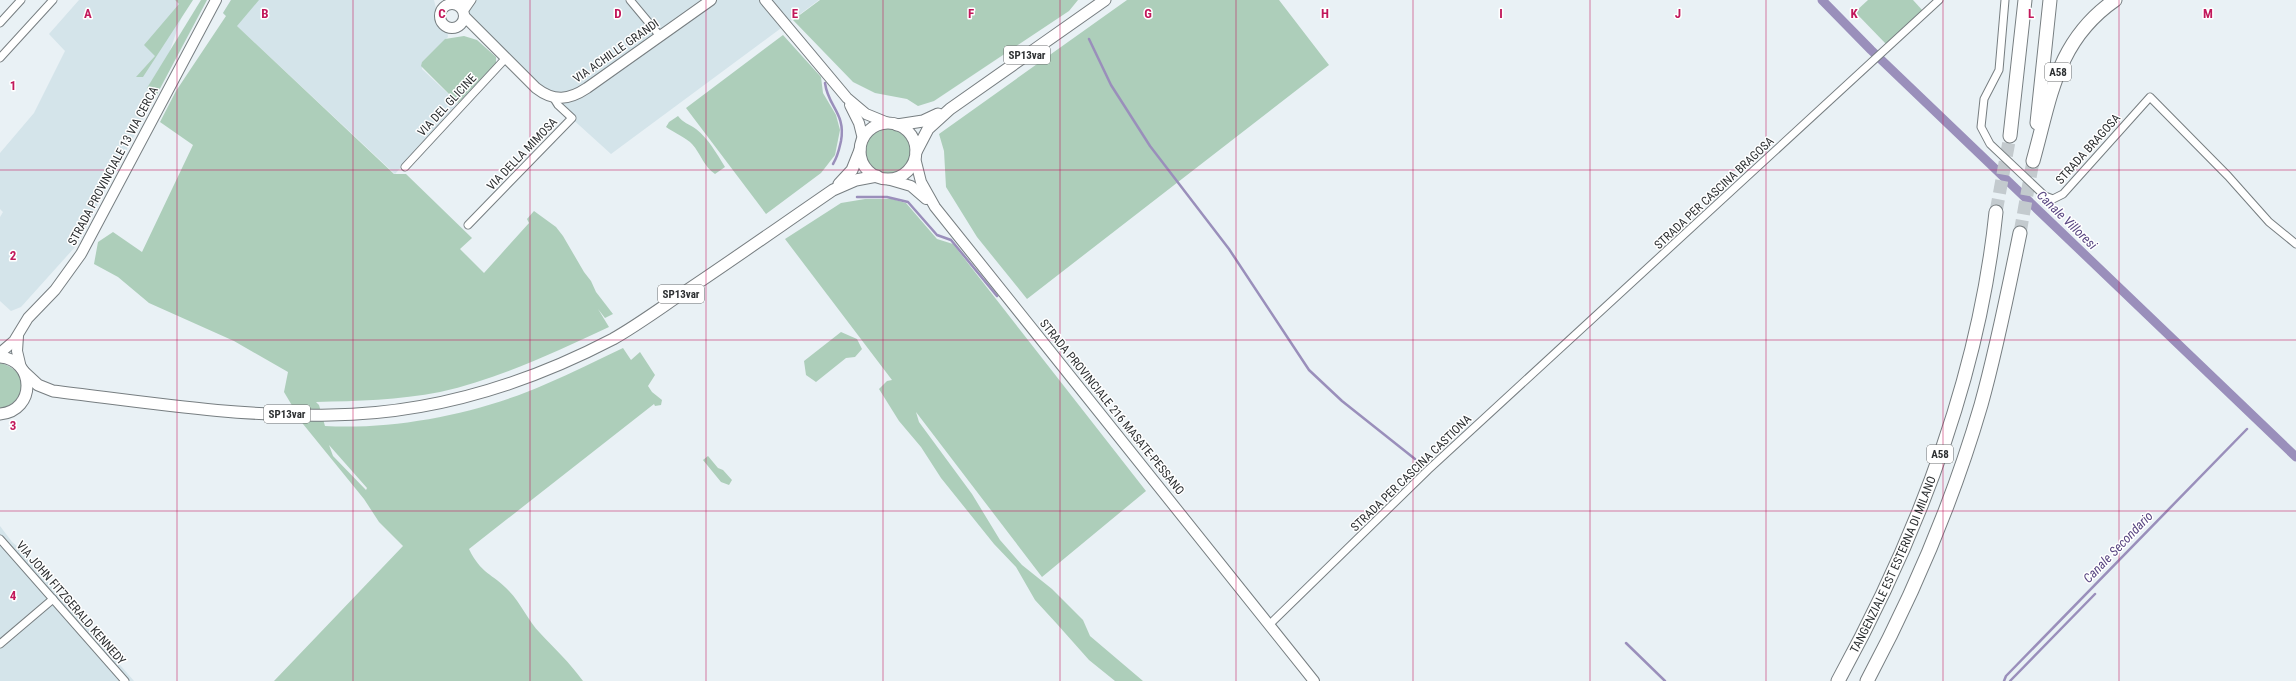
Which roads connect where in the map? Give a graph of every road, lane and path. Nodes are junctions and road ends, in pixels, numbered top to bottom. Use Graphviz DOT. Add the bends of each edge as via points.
graph roads {
  1 [pos="21,0"];
  2 [pos="54,0"];
  3 [pos="216,0"];
  4 [pos="436,0"];
  5 [pos="630,0"];
  6 [pos="711,0"];
  7 [pos="765,0"];
  8 [pos="1105,0"];
  9 [pos="1939,0"];
  10 [pos="2005,0"];
  11 [pos="2025,0"];
  12 [pos="2050,0"];
  13 [pos="2114,0"];
  14 [pos="471,1"];
  15 [pos="451,3"];
  16 [pos="440,13"];
  17 [pos="463,15"];
  18 [pos="0,23"];
  19 [pos="456,27"];
  20 [pos="479,34"];
  21 [pos="660,36"];
  22 [pos="0,58"];
  23 [pos="505,59"];
  24 [pos="553,97"];
  25 [pos="847,98"];
  26 [pos="950,109"];
  27 [pos="893,124"];
  28 [pos="2010,136"];
  29 [pos="862,144"];
  30 [pos="916,155"];
  31 [pos="405,167"];
  32 [pos="882,178"];
  33 [pos="833,190"];
  34 [pos="935,207"];
  35 [pos="1996,212"];
  36 [pos="468,225"];
  37 [pos="2020,234"];
  38 [pos="2296,244"];
  39 [pos="19,334"];
  40 [pos="1569,340"];
  41 [pos="0,353"];
  42 [pos="0,357"];
  43 [pos="23,370"];
  44 [pos="53,391"];
  45 [pos="19,406"];
  46 [pos="2,415"];
  47 [pos="0,539"];
  48 [pos="53,599"];
  49 [pos="1270,624"];
  50 [pos="0,644"];
  51 [pos="125,681"];
  52 [pos="1314,681"];
  53 [pos="1838,681"];
  54 [pos="1867,681"];
  1 -- 18 [label="street"];
  2 -- 22 [label="street"];
  3 -- 39 [label="street, STRADA PROVINCIALE 13 VIA CERCA" via="81,254 54,290 28,318"];
  4 -- 16 [label="street"];
  5 -- 21 [label="street"];
  6 -- 21 [label="street, VIA ACHILLE GRANDI"];
  7 -- 25 [label="street"];
  8 -- 26 [label="main road, SP13var"];
  9 -- 40 [label="street, STRADA PER CASCINA BRAGOSA"];
  10 -- 38 [label="street, STRADA BRAGOSA" via="1999,70 1984,99 1981,128 1990,144 2045,196 2053,199 2063,194 2150,97 2228,176 2269,222"];
  11 -- 28 [label="highway"];
  12 -- 13 [label="highway, A58" via="2033,161 2056,78 2066,54 2086,24"];
  14 -- 15 [label="street"];
  14 -- 17 [label="street"];
  15 -- 16 [label="street" via="444,6"];
  15 -- 17 [label="street"];
  16 -- 19 [label="street" via="444,25"];
  17 -- 19 [label="street" via="461,24"];
  17 -- 20 [label="street"];
  19 -- 20 [label="street"];
  20 -- 23 [label="street"];
  21 -- 24 [label="street, VIA ACHILLE GRANDI" via="578,94 567,98"];
  23 -- 24 [label="street" via="536,88"];
  23 -- 31 [label="street, VIA DEL GLICINE"];
  24 -- 36 [label="street, VIA DELLA MIMOSA" via="572,118"];
  25 -- 27 [label="street" via="866,114"];
  25 -- 29 [label="street" via="860,123"];
  26 -- 27 [label="main road, SP13var" via="923,121"];
  26 -- 30 [label="main road, SP13var" via="928,129"];
  27 -- 29 [label="main road, SP13var" via="874,127"];
  27 -- 30 [label="main road" via="911,135"];
  29 -- 32 [label="main road" via="865,166"];
  29 -- 33 [label="main road, SP13var" via="850,172"];
  30 -- 32 [label="main road, SP13var" via="906,173 896,178"];
  30 -- 34 [label="street" via="921,182"];
  32 -- 33 [label="main road, SP13var" via="856,180"];
  32 -- 34 [label="street" via="911,186"];
  33 -- 44 [label="main road, SP13var" via="614,338 540,373 489,391 412,408 329,416 217,411"];
  34 -- 49 [label="street, STRADA PROVINCIALE 216 MASATE-PESSANO"];
  35 -- 53 [label="highway, TANGENZIALE EST ESTERNA DI MILANO / A58" via="1993,243 1977,323 1942,449 1894,570"];
  37 -- 54 [label="highway, A58" via="1993,357 1962,463 1918,577"];
  39 -- 41 [label="street, STRADA PROVINCIALE 13 VIA CERCA"];
  39 -- 43 [label="street, STRADA PROVINCIALE 13 VIA CERCA" via="17,351"];
  40 -- 49 [label="street, STRADA PER CASCINA CASTIONA" via="1428,470"];
  42 -- 43 [label="main road" via="12,360"];
  43 -- 44 [label="main road, SP13var" via="38,385"];
  43 -- 45 [label="main road, STRADA PROVINCIALE 13 VIA CERCA" via="28,390"];
  44 -- 45 [label="main road, SP13var" via="33,397"];
  45 -- 46 [label="main road"];
  47 -- 48 [label="street, VIA JOHN FITZGERALD KENNEDY"];
  48 -- 50 [label="street"];
  48 -- 51 [label="street, VIA JOHN FITZGERALD KENNEDY"];
  49 -- 52 [label="street, STRADA PROVINCIALE 216 MASATE-PESSANO"];
}
